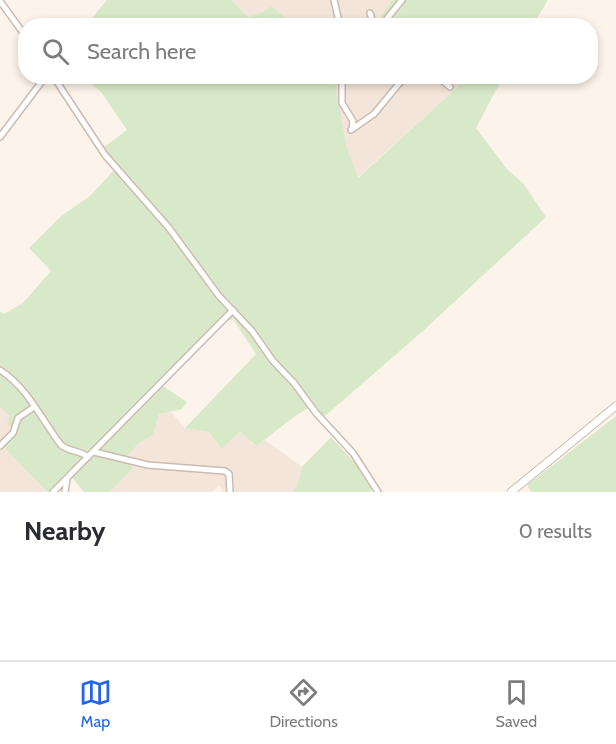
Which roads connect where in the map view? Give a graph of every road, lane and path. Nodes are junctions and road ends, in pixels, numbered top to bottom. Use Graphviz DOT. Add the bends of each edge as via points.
graph roads {
  1 [pos="334,0"];
  2 [pos="402,0"];
  3 [pos="0,1"];
  4 [pos="370,13"];
  5 [pos="338,18"];
  6 [pos="372,18"];
  7 [pos="387,18"];
  8 [pos="18,27"];
  9 [pos="40,84"];
  10 [pos="58,84"];
  11 [pos="342,84"];
  12 [pos="397,84"];
  13 [pos="446,84"];
  14 [pos="450,87"];
  15 [pos="0,136"];
  16 [pos="232,310"];
  17 [pos="0,370"];
  18 [pos="616,406"];
  19 [pos="34,407"];
  20 [pos="0,446"];
  21 [pos="94,452"];
  22 [pos="88,457"];
  23 [pos="68,478"];
  24 [pos="53,492"];
  25 [pos="65,492"];
  26 [pos="230,492"];
  27 [pos="378,492"];
  28 [pos="511,492"];
  1 -- 5 [label="street"];
  2 -- 7 [label="street"];
  3 -- 8 [label="street"];
  4 -- 6 [label="street"];
  9 -- 15 [label="street"];
  10 -- 16 [label="street" via="105,155 169,228"];
  11 -- 12 [label="street" via="342,102 353,121 351,130 374,114"];
  13 -- 14 [label="street"];
  16 -- 21 [label="street"];
  16 -- 27 [label="street" via="353,453"];
  17 -- 19 [label="street" via="17,383"];
  18 -- 28 [label="street"];
  19 -- 20 [label="street" via="18,418 14,433"];
  19 -- 22 [label="street" via="60,445"];
  21 -- 22 [label="street"];
  21 -- 26 [label="street" via="148,465 225,471 229,474"];
  22 -- 23 [label="street"];
  23 -- 24 [label="street"];
  23 -- 25 [label="street"];
}
